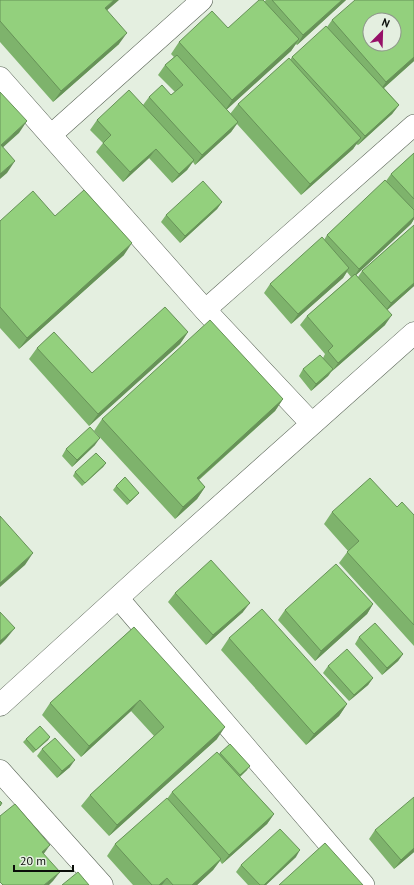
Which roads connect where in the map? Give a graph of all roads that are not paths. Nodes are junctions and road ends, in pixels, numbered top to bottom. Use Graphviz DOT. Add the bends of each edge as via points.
graph roads {
  1 [pos="202,0"];
  2 [pos="0,78"];
  3 [pos="414,125"];
  4 [pos="51,135"];
  5 [pos="205,310"];
  6 [pos="414,334"];
  7 [pos="312,424"];
  8 [pos="118,598"];
  9 [pos="0,706"];
  10 [pos="0,771"];
  11 [pos="102,885"];
  12 [pos="364,885"];
  1 -- 4 [label="street"];
  2 -- 4 [label="street"];
  3 -- 5 [label="street"];
  4 -- 5 [label="street"];
  5 -- 7 [label="street"];
  6 -- 7 [label="street"];
  7 -- 8 [label="street"];
  8 -- 9 [label="street"];
  8 -- 12 [label="street"];
  10 -- 11 [label="street"];
}
